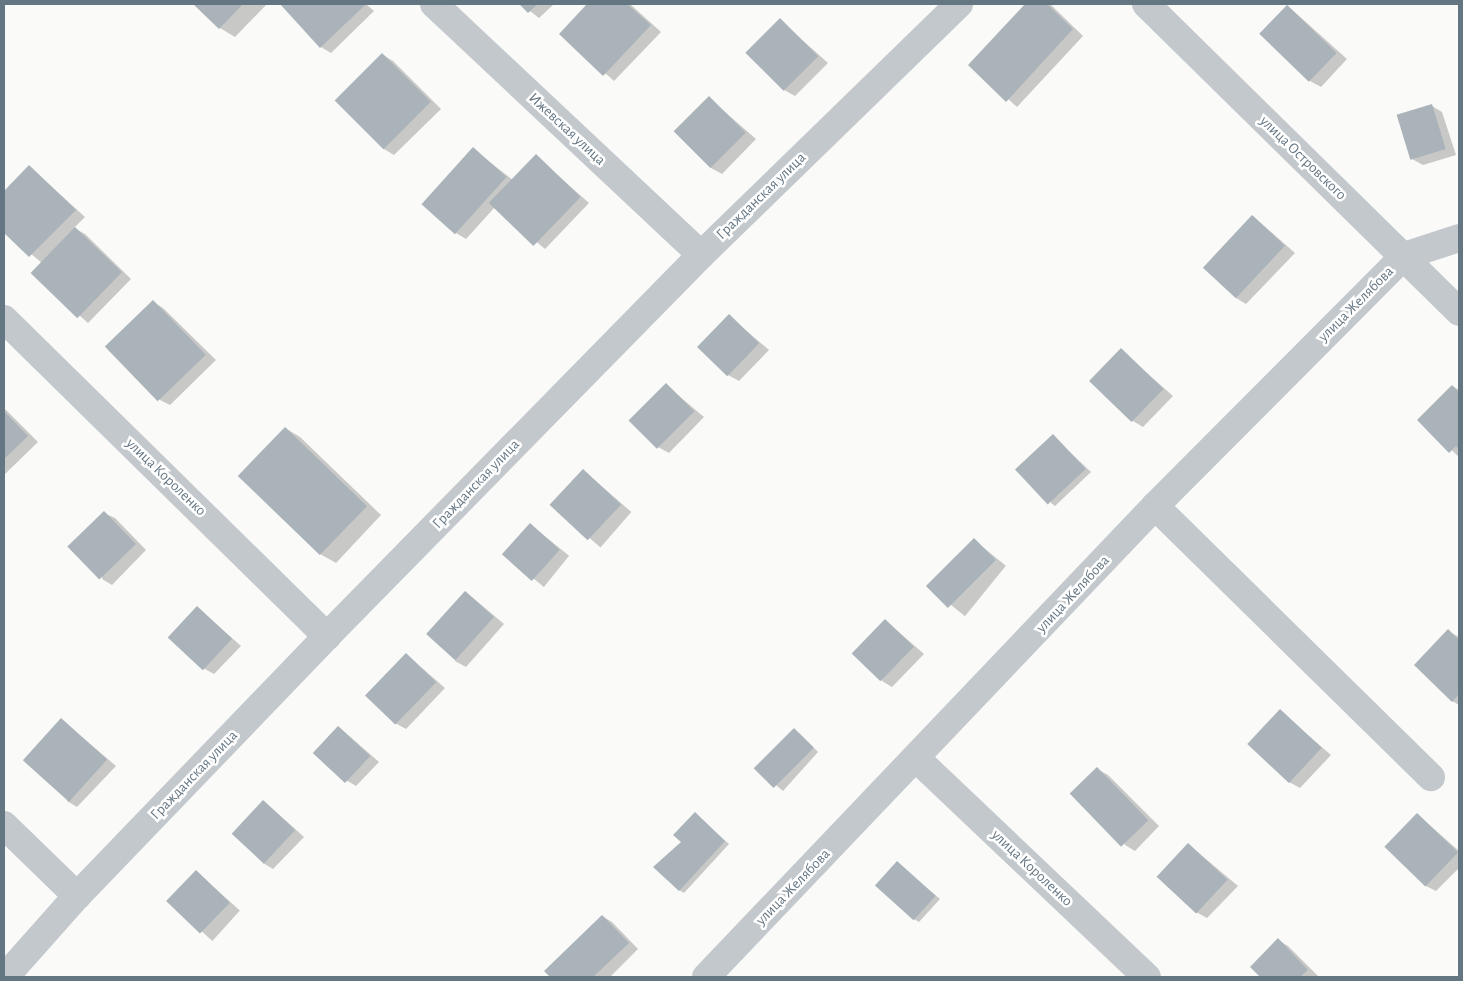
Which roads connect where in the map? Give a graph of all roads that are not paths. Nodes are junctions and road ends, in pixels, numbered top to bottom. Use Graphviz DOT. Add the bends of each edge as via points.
graph roads {
  1 [pos="434,4"];
  2 [pos="960,4"];
  3 [pos="1146,4"];
  4 [pos="1459,238"];
  5 [pos="701,255"];
  6 [pos="1404,256"];
  7 [pos="1459,312"];
  8 [pos="4,318"];
  9 [pos="1155,506"];
  10 [pos="327,636"];
  11 [pos="916,759"];
  12 [pos="1431,777"];
  13 [pos="4,825"];
  14 [pos="77,896"];
  15 [pos="5,977"];
  16 [pos="706,977"];
  17 [pos="1147,977"];
  1 -- 5 [label="street, Ижевская улица"];
  2 -- 5 [label="street, Гражданская улица"];
  3 -- 6 [label="street, улица Островского"];
  4 -- 6 [label="street, улица Желябова"];
  5 -- 10 [label="street, Гражданская улица"];
  6 -- 7 [label="street, улица Островского"];
  6 -- 9 [label="street, улица Желябова"];
  8 -- 10 [label="street, улица Короленко"];
  9 -- 11 [label="street, улица Желябова"];
  9 -- 12 [label="street"];
  10 -- 14 [label="street, Гражданская улица"];
  11 -- 16 [label="street, улица Желябова"];
  11 -- 17 [label="street, улица Короленко"];
  13 -- 14 [label="street"];
  14 -- 15 [label="street, Гражданская улица"];
}
